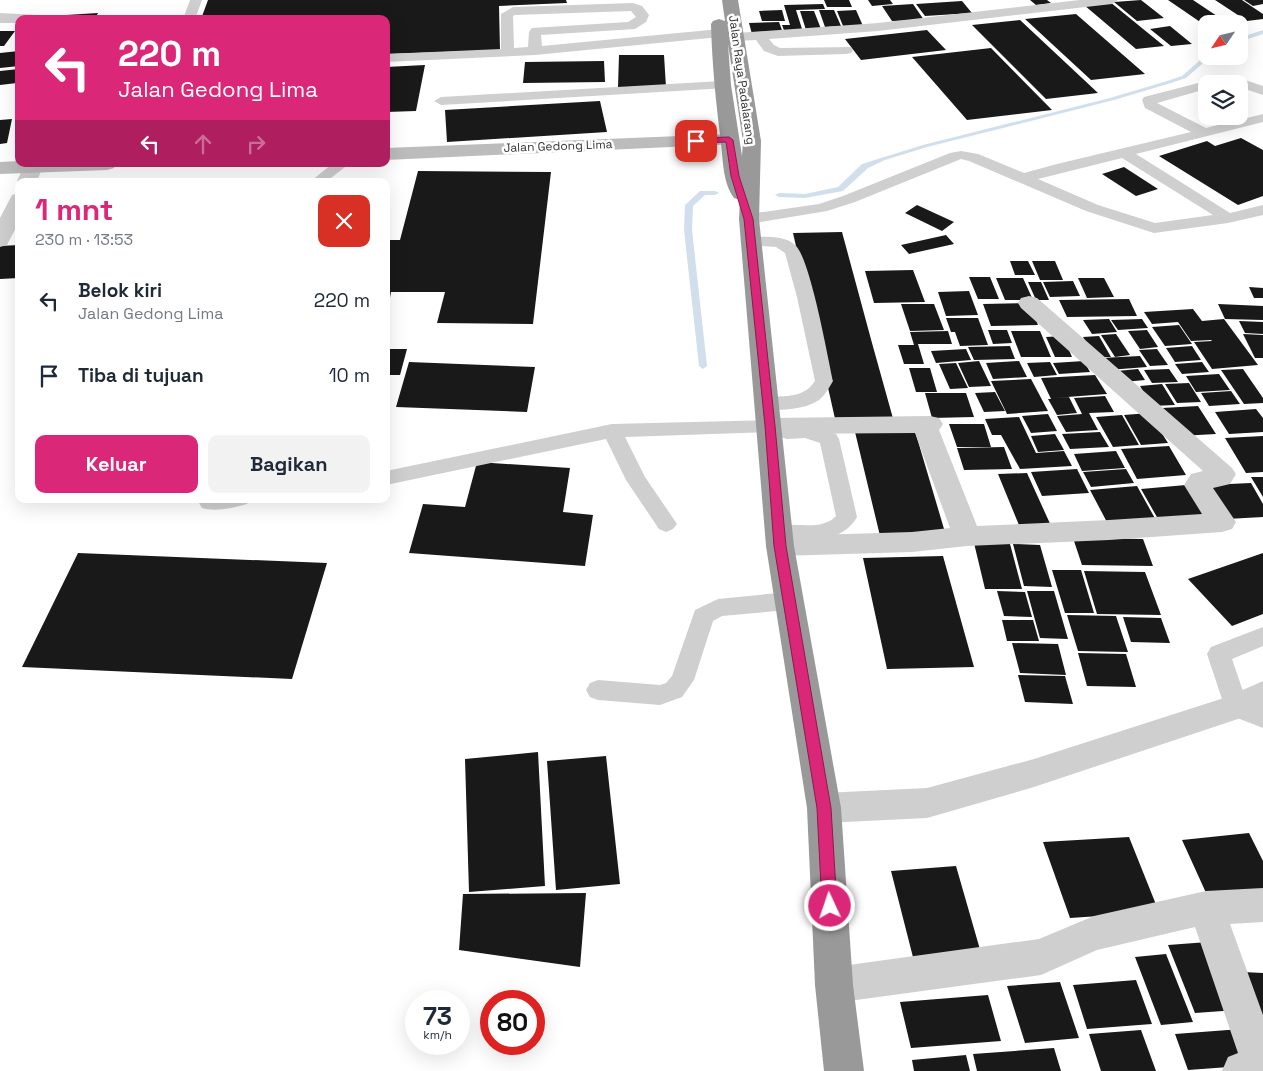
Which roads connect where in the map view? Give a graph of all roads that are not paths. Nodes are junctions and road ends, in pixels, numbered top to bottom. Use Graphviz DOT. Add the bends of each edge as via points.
graph roads {
  1 [pos="196,0"];
  2 [pos="716,0"];
  3 [pos="730,0"];
  4 [pos="1112,0"];
  5 [pos="190,15"];
  6 [pos="0,18"];
  7 [pos="15,18"];
  8 [pos="729,35"];
  9 [pos="760,36"];
  10 [pos="846,50"];
  11 [pos="535,51"];
  12 [pos="508,52"];
  13 [pos="390,58"];
  14 [pos="722,85"];
  15 [pos="1248,85"];
  16 [pos="1198,88"];
  17 [pos="1263,90"];
  18 [pos="441,102"];
  19 [pos="1263,118"];
  20 [pos="1204,133"];
  21 [pos="729,140"];
  22 [pos="1124,153"];
  23 [pos="390,154"];
  24 [pos="83,167"];
  25 [pos="337,167"];
  26 [pos="0,168"];
  27 [pos="30,174"];
  28 [pos="322,178"];
  29 [pos="1022,179"];
  30 [pos="15,208"];
  31 [pos="1263,210"];
  32 [pos="1228,218"];
  33 [pos="750,231"];
  34 [pos="0,241"];
  35 [pos="1029,303"];
  36 [pos="769,420"];
  37 [pos="612,431"];
  38 [pos="390,477"];
  39 [pos="666,524"];
  40 [pos="967,536"];
  41 [pos="779,539"];
  42 [pos="788,601"];
  43 [pos="1263,636"];
  44 [pos="598,690"];
  45 [pos="1254,706"];
  46 [pos="824,808"];
  47 [pos="1263,905"];
  48 [pos="1206,908"];
  49 [pos="834,985"];
  50 [pos="844,1071"];
  51 [pos="1242,1071"];
  1 -- 5 [label="lane"];
  2 -- 8 [label="highway, Jalan Raya Padalarang"];
  3 -- 8 [label="highway, Jalan Raya Padalarang"];
  4 -- 9 [label="lane" via="870,28"];
  6 -- 7 [label="street"];
  8 -- 9 [label="lane"];
  8 -- 11 [label="lane"];
  8 -- 14 [label="highway, Jalan Raya Padalarang"];
  8 -- 33 [label="highway, Jalan Raya Padalarang" via="752,141"];
  9 -- 10 [label="lane" via="769,48 778,52"];
  11 -- 12 [label="lane"];
  11 -- 12 [label="lane" via="534,32 537,30 631,26 643,15 633,7 514,11 507,14"];
  12 -- 13 [label="lane"];
  14 -- 18 [label="lane"];
  14 -- 21 [label="highway, Jalan Raya Padalarang"];
  15 -- 17 [label="lane"];
  16 -- 20 [label="lane" via="1148,100"];
  19 -- 20 [label="lane"];
  20 -- 22 [label="lane"];
  21 -- 23 [label="street, Jalan Gedong Lima"];
  21 -- 33 [label="highway, Jalan Raya Padalarang"];
  22 -- 29 [label="lane"];
  22 -- 32 [label="lane"];
  24 -- 27 [label="street"];
  25 -- 28 [label="lane"];
  26 -- 27 [label="street"];
  29 -- 32 [label="lane" via="1092,208 1154,228"];
  29 -- 33 [label="lane" via="973,157 950,157 849,199"];
  30 -- 34 [label="street"];
  31 -- 32 [label="lane"];
  33 -- 36 [label="highway, Jalan Raya Padalarang"];
  33 -- 36 [label="lane" via="782,243 793,252 824,381 810,398"];
  35 -- 40 [label="street" via="1223,474 1221,478 1200,481 1197,485 1222,521"];
  36 -- 37 [label="lane"];
  36 -- 40 [label="street" via="929,427"];
  36 -- 41 [label="highway, Jalan Raya Padalarang"];
  36 -- 41 [label="lane" via="829,440 847,517 842,525 829,531"];
  37 -- 38 [label="lane"];
  37 -- 39 [label="lane" via="636,480"];
  40 -- 41 [label="street" via="912,542"];
  41 -- 42 [label="highway, Jalan Raya Padalarang"];
  42 -- 44 [label="lane" via="718,608 703,616 682,680 674,690 660,696"];
  42 -- 46 [label="highway, Jalan Raya Padalarang"];
  43 -- 45 [label="lane" via="1219,654"];
  45 -- 46 [label="street" via="928,802"];
  46 -- 49 [label="highway, Jalan Raya Padalarang"];
  47 -- 48 [label="street"];
  48 -- 49 [label="street" via="1094,933 1041,957"];
  48 -- 51 [label="street" via="1262,1062 1255,1068"];
  49 -- 50 [label="highway, Jalan Raya Padalarang"];
}
